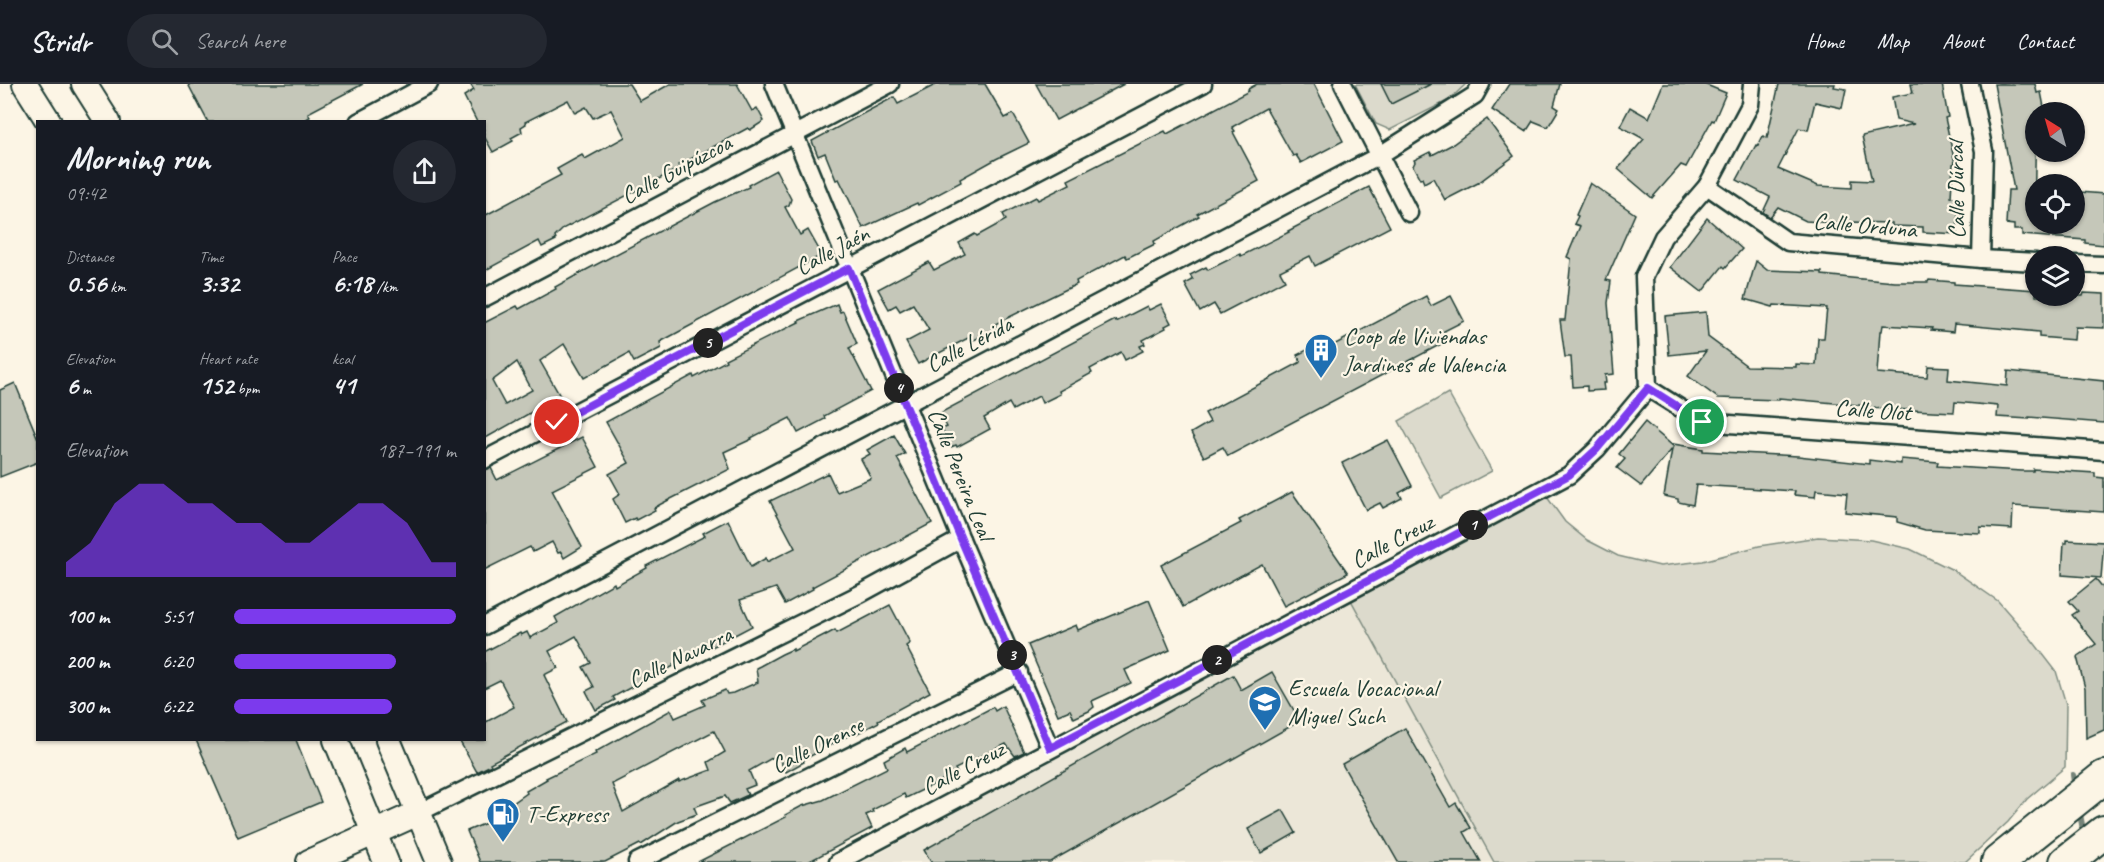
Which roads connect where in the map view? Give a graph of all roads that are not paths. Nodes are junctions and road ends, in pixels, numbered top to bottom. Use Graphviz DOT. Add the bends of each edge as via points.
graph roads {
  1 [pos="25,84"];
  2 [pos="84,84"];
  3 [pos="429,84"];
  4 [pos="774,84"];
  5 [pos="890,84"];
  6 [pos="1203,84"];
  7 [pos="1343,84"];
  8 [pos="1480,84"];
  9 [pos="1752,84"];
  10 [pos="1970,84"];
  11 [pos="48,120"];
  12 [pos="107,120"];
  13 [pos="362,120"];
  14 [pos="794,134"];
  15 [pos="1380,155"];
  16 [pos="1707,186"];
  17 [pos="1409,213"];
  18 [pos="1982,259"];
  19 [pos="2025,261"];
  20 [pos="2085,264"];
  21 [pos="2104,265"];
  22 [pos="849,268"];
  23 [pos="486,297"];
  24 [pos="1648,388"];
  25 [pos="906,404"];
  26 [pos="2104,451"];
  27 [pos="486,459"];
  28 [pos="961,539"];
  29 [pos="486,625"];
  30 [pos="1019,672"];
  31 [pos="336,741"];
  32 [pos="388,741"];
  33 [pos="1050,748"];
  34 [pos="2104,777"];
  35 [pos="418,813"];
  36 [pos="373,832"];
  37 [pos="2104,832"];
  38 [pos="309,862"];
  39 [pos="386,862"];
  40 [pos="439,862"];
  41 [pos="637,862"];
  42 [pos="838,862"];
  43 [pos="1998,862"];
  44 [pos="2066,862"];
  1 -- 11 [label="main road"];
  2 -- 12 [label="main road"];
  3 -- 13 [label="street"];
  4 -- 14 [label="street, Calle Pereira Leal"];
  5 -- 14 [label="street, Calle Guipúzcoa"];
  6 -- 22 [label="street, Calle Jaén"];
  7 -- 15 [label="street"];
  8 -- 15 [label="street, Calle Lérida" via="1475,95"];
  9 -- 16 [label="street" via="1750,105"];
  10 -- 18 [label="street, Calle Dúrcal" via="1984,151"];
  14 -- 22 [label="street, Calle Pereira Leal"];
  14 -- 23 [label="street, Calle Guipúzcoa"];
  15 -- 17 [label="street"];
  15 -- 25 [label="street, Calle Lérida"];
  16 -- 18 [label="street, Calle Orduna" via="1788,242"];
  16 -- 24 [label="street" via="1663,237 1644,277"];
  18 -- 19 [label="street, Calle Orduna"];
  20 -- 21 [label="street"];
  22 -- 25 [label="street, Calle Pereira Leal"];
  22 -- 27 [label="street, Calle Jaén"];
  24 -- 26 [label="street, Calle Olot" via="1702,422"];
  24 -- 33 [label="street, Calle Creuz" via="1597,449 1569,475"];
  25 -- 28 [label="street, Calle Pereira Leal"];
  25 -- 29 [label="street, Calle Lérida"];
  28 -- 30 [label="street, Calle Pereira Leal"];
  28 -- 35 [label="street, Calle Navarra" via="862,593"];
  30 -- 33 [label="street, Calle Pereira Leal"];
  30 -- 41 [label="street, Calle Orense"];
  31 -- 36 [label="main road"];
  32 -- 35 [label="main road"];
  33 -- 42 [label="street, Calle Creuz"];
  34 -- 43 [label="highway"];
  35 -- 36 [label="main road"];
  35 -- 40 [label="main road"];
  36 -- 38 [label="main road"];
  36 -- 39 [label="main road"];
  37 -- 44 [label="highway"];
}
